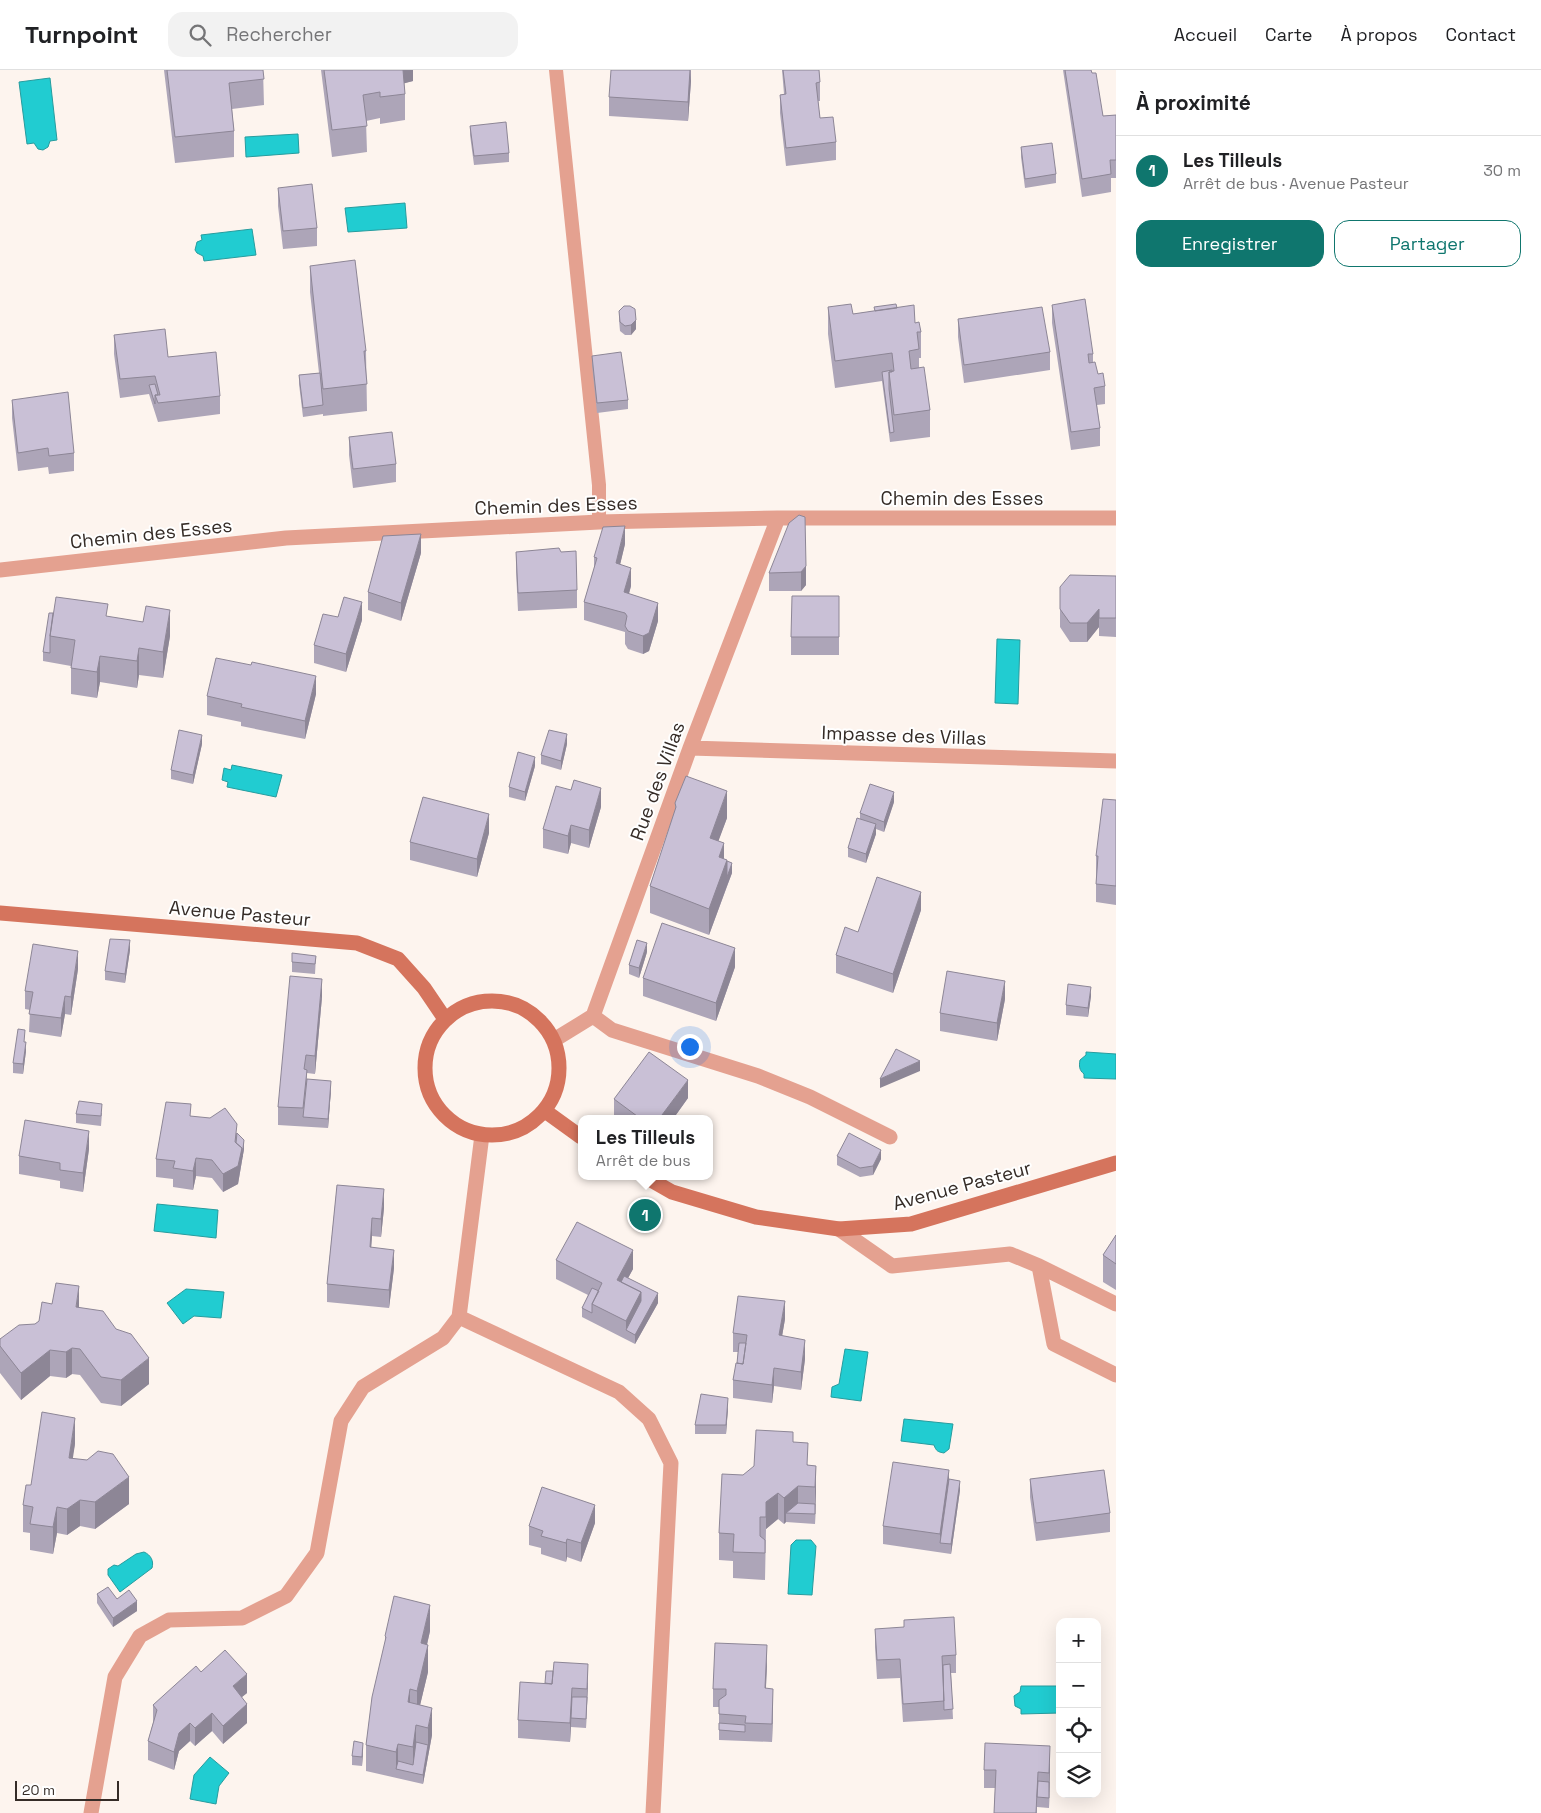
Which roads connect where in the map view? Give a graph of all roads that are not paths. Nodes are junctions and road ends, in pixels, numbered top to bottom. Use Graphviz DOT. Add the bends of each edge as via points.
graph roads {
  1 [pos="556,70"];
  2 [pos="778,518"];
  3 [pos="1116,518"];
  4 [pos="599,522"];
  5 [pos="0,570"];
  6 [pos="690,748"];
  7 [pos="1116,761"];
  8 [pos="0,913"];
  9 [pos="593,1016"];
  10 [pos="445,1020"];
  11 [pos="554,1040"];
  12 [pos="545,1111"];
  13 [pos="482,1135"];
  14 [pos="578,1135"];
  15 [pos="890,1137"];
  16 [pos="1116,1163"];
  17 [pos="651,1180"];
  18 [pos="838,1229"];
  19 [pos="1039,1266"];
  20 [pos="1116,1304"];
  21 [pos="459,1317"];
  22 [pos="1116,1375"];
  23 [pos="91,1813"];
  24 [pos="653,1813"];
  1 -- 4 [label="lane" via="599,485"];
  2 -- 3 [label="street, Chemin des Esses"];
  2 -- 4 [label="street, Chemin des Esses"];
  2 -- 6 [label="street, Rue des Villas"];
  4 -- 5 [label="street, Chemin des Esses" via="286,538"];
  6 -- 7 [label="street, Impasse des Villas"];
  6 -- 9 [label="street, Rue des Villas"];
  8 -- 10 [label="main road, Avenue Pasteur" via="357,943 398,959 424,988"];
  9 -- 11 [label="street"];
  9 -- 15 [label="street" via="612,1030 758,1076 810,1097"];
  10 -- 11 [label="main road" via="464,1006 496,1000 519,1006 541,1020"];
  10 -- 13 [label="main road" via="428,1043 424,1066 426,1086 446,1119 466,1132"];
  11 -- 12 [label="main road" via="560,1065 557,1089"];
  12 -- 13 [label="main road" via="528,1127 509,1135"];
  12 -- 14 [label="main road"];
  13 -- 21 [label="street"];
  16 -- 18 [label="main road, Avenue Pasteur" via="911,1224"];
  17 -- 18 [label="main road, Avenue Pasteur" via="672,1192 756,1217"];
  18 -- 19 [label="street" via="892,1266 1010,1254"];
  19 -- 20 [label="street"];
  19 -- 22 [label="street" via="1054,1344"];
  21 -- 23 [label="street" via="443,1338 363,1387 341,1421 317,1553 286,1596 242,1618 169,1620 140,1636 115,1677"];
  21 -- 24 [label="street" via="619,1392 649,1419 671,1463"];
}
